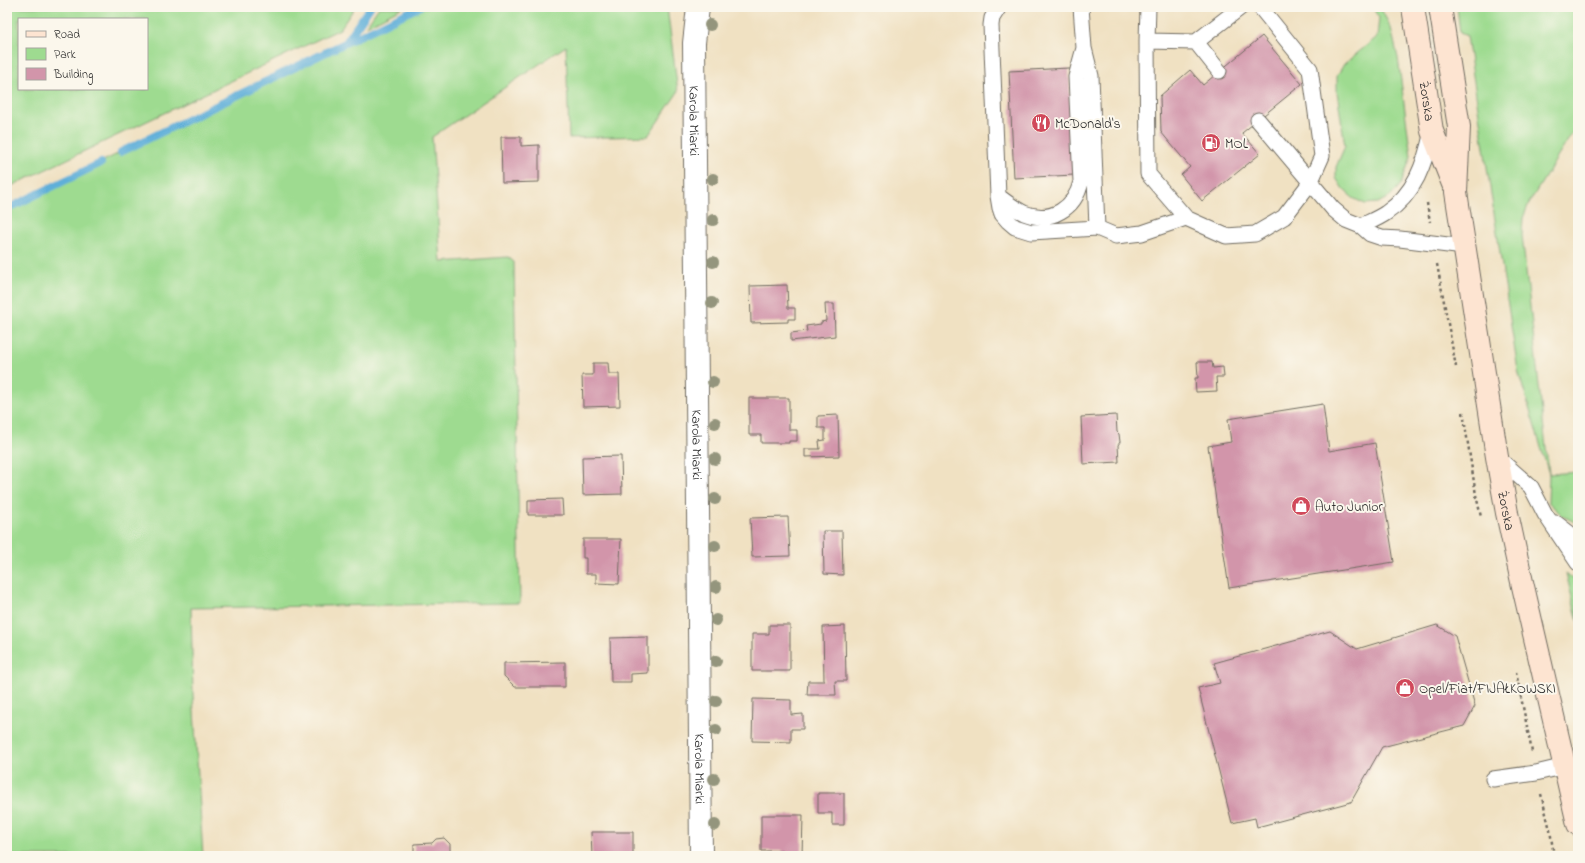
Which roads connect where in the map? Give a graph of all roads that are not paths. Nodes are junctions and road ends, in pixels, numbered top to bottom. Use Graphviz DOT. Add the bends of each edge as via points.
graph roads {
  1 [pos="692,7"];
  2 [pos="698,7"];
  3 [pos="999,7"];
  4 [pos="1081,7"];
  5 [pos="1148,7"];
  6 [pos="1240,7"];
  7 [pos="1260,7"];
  8 [pos="1413,7"];
  9 [pos="1440,7"];
  10 [pos="695,34"];
  11 [pos="1147,41"];
  12 [pos="1196,42"];
  13 [pos="1084,48"];
  14 [pos="1219,71"];
  15 [pos="1258,120"];
  16 [pos="1432,131"];
  17 [pos="1310,184"];
  18 [pos="1456,192"];
  19 [pos="998,196"];
  20 [pos="1186,218"];
  21 [pos="1361,226"];
  22 [pos="1097,228"];
  23 [pos="1464,247"];
  24 [pos="1497,457"];
  25 [pos="1545,514"];
  26 [pos="1578,540"];
  27 [pos="1578,563"];
  28 [pos="1565,766"];
  29 [pos="1493,779"];
  30 [pos="1578,824"];
  31 [pos="701,856"];
  1 -- 10 [label="street, Karola Miarki"];
  2 -- 10 [label="street, Karola Miarki"];
  3 -- 19 [label="lane" via="991,25"];
  4 -- 13 [label="lane"];
  5 -- 11 [label="lane"];
  6 -- 12 [label="lane"];
  7 -- 17 [label="lane" via="1310,69 1322,156"];
  8 -- 16 [label="main road, Żorska"];
  9 -- 18 [label="main road, Żorska" via="1459,127"];
  10 -- 31 [label="street, Karola Miarki"];
  11 -- 12 [label="lane"];
  11 -- 20 [label="lane" via="1148,174"];
  12 -- 14 [label="lane"];
  13 -- 19 [label="lane" via="1076,77 1081,182 1076,197 1058,213 1032,216"];
  13 -- 22 [label="lane" via="1091,76"];
  15 -- 17 [label="lane"];
  16 -- 18 [label="main road, Żorska"];
  16 -- 21 [label="lane" via="1421,171 1403,201 1386,214"];
  17 -- 20 [label="lane" via="1284,217 1255,234 1226,236"];
  17 -- 21 [label="lane" via="1337,213"];
  18 -- 23 [label="main road, Żorska"];
  19 -- 22 [label="lane" via="1002,214 1015,227 1022,230 1031,232"];
  20 -- 22 [label="lane" via="1142,233 1116,236"];
  21 -- 23 [label="lane" via="1370,234 1382,238"];
  23 -- 24 [label="main road, Żorska"];
  24 -- 25 [label="lane" via="1531,487"];
  24 -- 28 [label="main road, Żorska" via="1515,551"];
  25 -- 26 [label="lane"];
  25 -- 27 [label="lane"];
  28 -- 29 [label="lane"];
  28 -- 30 [label="main road, Żorska"];
}
